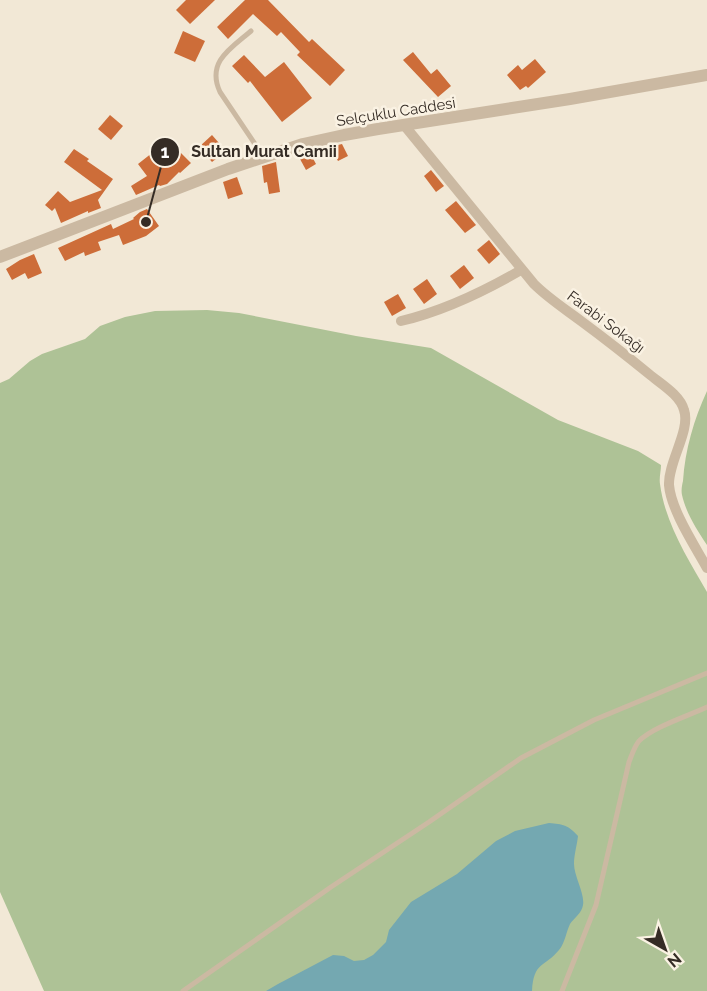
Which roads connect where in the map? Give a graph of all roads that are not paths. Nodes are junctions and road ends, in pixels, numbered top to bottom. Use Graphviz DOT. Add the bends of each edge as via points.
graph roads {
  1 [pos="251,31"];
  2 [pos="707,75"];
  3 [pos="404,125"];
  4 [pos="264,157"];
  5 [pos="0,257"];
  6 [pos="521,270"];
  7 [pos="401,321"];
  8 [pos="707,568"];
  9 [pos="707,673"];
  10 [pos="707,707"];
  11 [pos="183,991"];
  12 [pos="562,991"];
  1 -- 4 [label="lane" via="220,59 216,85"];
  2 -- 3 [label="street, Selçuklu Caddesi"];
  3 -- 4 [label="street, Selçuklu Caddesi" via="303,144"];
  3 -- 6 [label="street, Farabi Sokağı"];
  4 -- 5 [label="street, Selçuklu Caddesi"];
  6 -- 7 [label="street" via="467,299"];
  6 -- 8 [label="street, Farabi Sokağı" via="539,290 665,387 684,408 686,418 669,486 672,501"];
  9 -- 11 [label="lane" via="594,720 521,758"];
  10 -- 12 [label="lane" via="659,728 637,744 629,762 596,905"];
}
